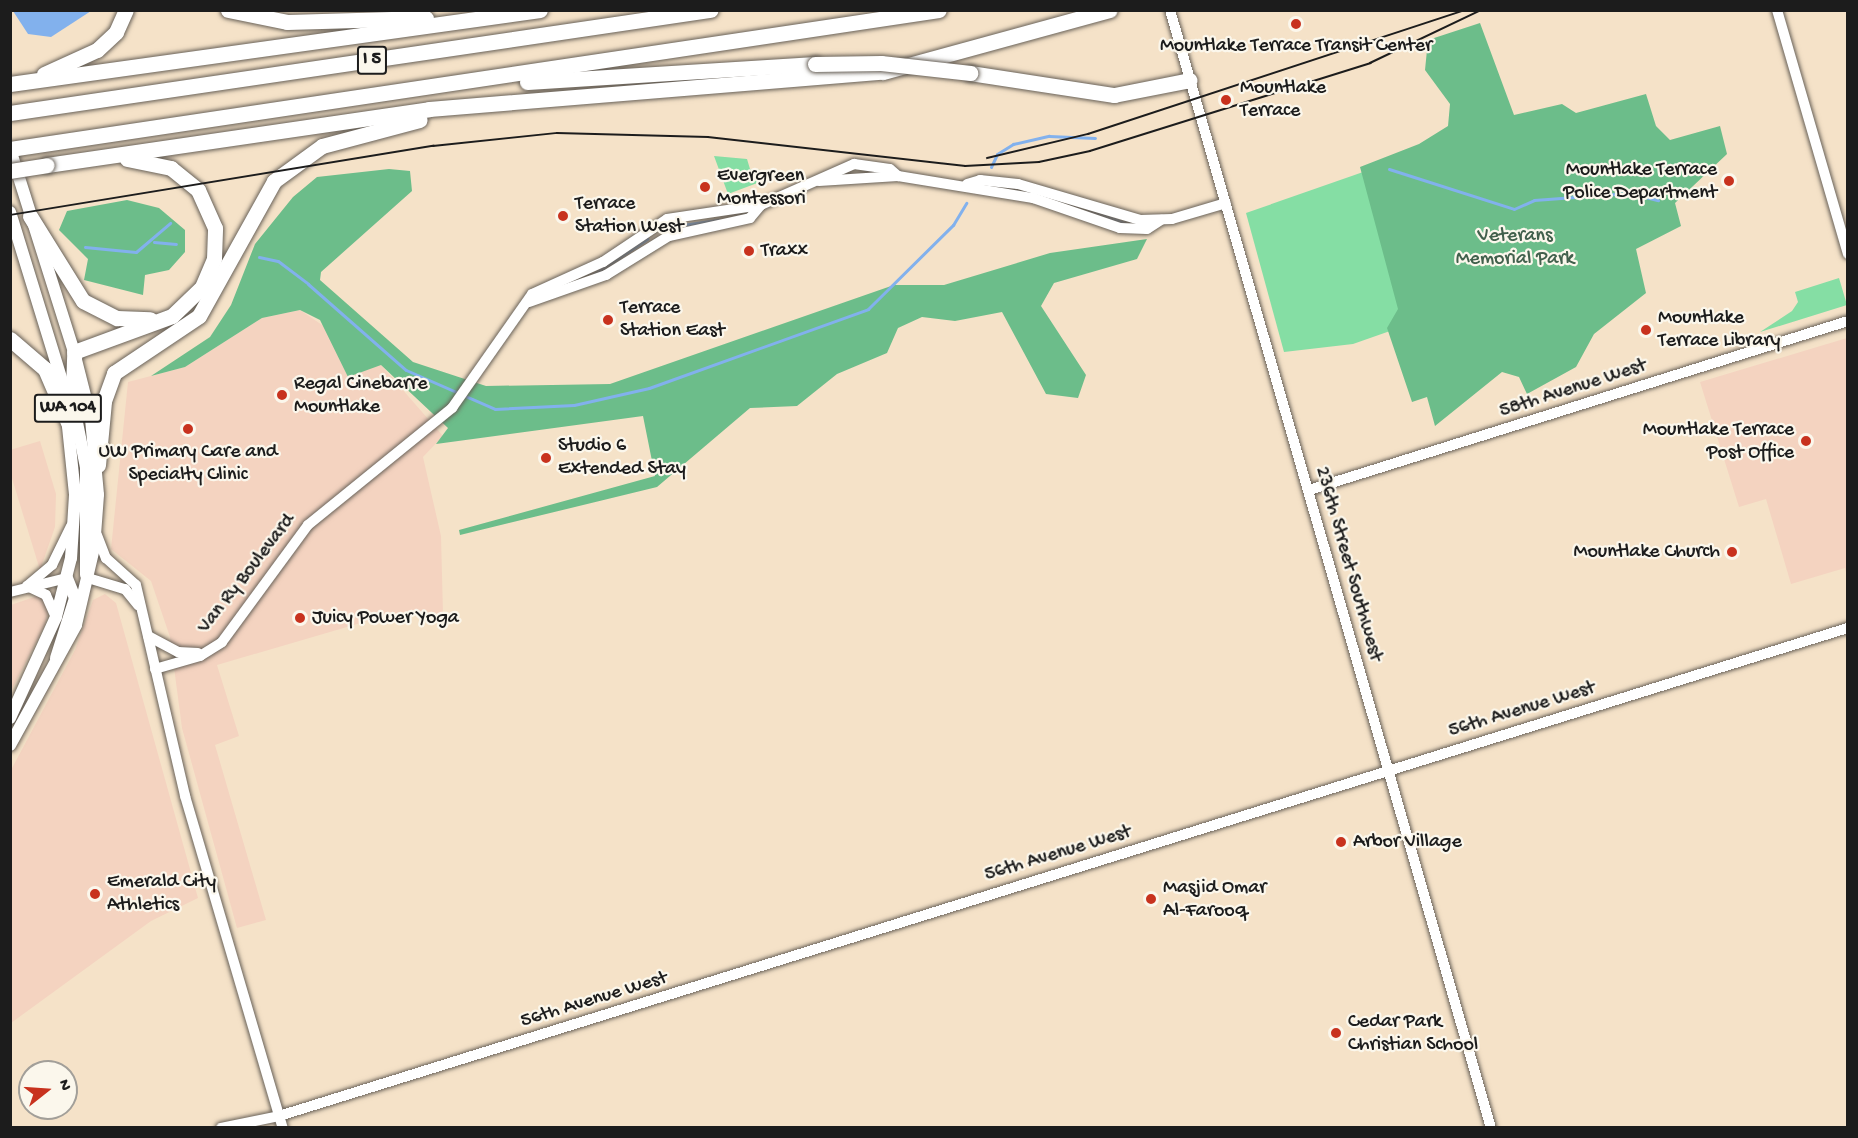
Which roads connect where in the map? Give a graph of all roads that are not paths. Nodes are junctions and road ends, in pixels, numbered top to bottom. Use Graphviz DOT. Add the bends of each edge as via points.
graph roads {
  1 [pos="126,10"];
  2 [pos="228,10"];
  3 [pos="383,10"];
  4 [pos="540,10"];
  5 [pos="710,10"];
  6 [pos="939,10"];
  7 [pos="1110,10"];
  8 [pos="1170,10"];
  9 [pos="1777,10"];
  10 [pos="498,17"];
  11 [pos="287,22"];
  12 [pos="1190,80"];
  13 [pos="14,83"];
  14 [pos="428,87"];
  15 [pos="563,99"];
  16 [pos="10,113"];
  17 [pos="10,149"];
  18 [pos="85,160"];
  19 [pos="10,171"];
  20 [pos="1226,203"];
  21 [pos="761,205"];
  22 [pos="10,213"];
  23 [pos="30,216"];
  24 [pos="1848,254"];
  25 [pos="191,300"];
  26 [pos="529,302"];
  27 [pos="40,304"];
  28 [pos="1848,321"];
  29 [pos="10,339"];
  30 [pos="74,352"];
  31 [pos="73,389"];
  32 [pos="73,434"];
  33 [pos="98,465"];
  34 [pos="1309,490"];
  35 [pos="75,515"];
  36 [pos="96,529"];
  37 [pos="67,578"];
  38 [pos="88,578"];
  39 [pos="27,586"];
  40 [pos="10,592"];
  41 [pos="141,610"];
  42 [pos="56,617"];
  43 [pos="1848,628"];
  44 [pos="148,636"];
  45 [pos="208,652"];
  46 [pos="155,669"];
  47 [pos="53,672"];
  48 [pos="10,718"];
  49 [pos="10,745"];
  50 [pos="1388,770"];
  51 [pos="279,1116"];
  52 [pos="220,1128"];
  53 [pos="283,1128"];
  54 [pos="1491,1128"];
  1 -- 13 [label="highway" via="116,32 97,50"];
  2 -- 11 [label="highway"];
  3 -- 11 [label="highway"];
  4 -- 10 [label="highway"];
  5 -- 16 [label="highway, I 5"];
  6 -- 14 [label="highway, I 5"];
  7 -- 15 [label="highway" via="884,72"];
  8 -- 12 [label="main road, 236th Street Southwest"];
  9 -- 24 [label="main road"];
  10 -- 11 [label="highway"];
  10 -- 13 [label="highway"];
  12 -- 14 [label="highway, bridge" via="1114,95 891,63"];
  12 -- 20 [label="main road, 236th Street Southwest"];
  14 -- 17 [label="highway, I 5"];
  15 -- 18 [label="highway" via="429,109"];
  15 -- 33 [label="highway" via="374,129 297,160 266,192 199,316 114,373 104,400"];
  17 -- 23 [label="main road, WA 104"];
  18 -- 19 [label="highway, bridge"];
  18 -- 25 [label="highway" via="151,161 171,168 198,190 211,214 216,242 209,274"];
  20 -- 21 [label="main road, Van Ry Boulevard" via="1161,220 1125,218 1018,184 980,180 967,184 898,176 890,169 854,164"];
  20 -- 34 [label="main road, 236th Street Southwest"];
  21 -- 26 [label="main road, Van Ry Boulevard" via="750,218 669,236 606,275"];
  21 -- 26 [label="main road, Van Ry Boulevard" via="667,219 603,262 532,294"];
  22 -- 27 [label="main road, WA 104"];
  23 -- 25 [label="highway" via="67,284 98,311 146,319"];
  23 -- 30 [label="main road, WA 104"];
  25 -- 30 [label="highway" via="165,320"];
  26 -- 45 [label="main road, Van Ry Boulevard" via="452,408 308,525 230,632"];
  27 -- 31 [label="main road"];
  27 -- 32 [label="main road, WA 104"];
  28 -- 34 [label="main road, 58th Avenue West"];
  29 -- 32 [label="highway" via="45,369"];
  30 -- 31 [label="highway"];
  30 -- 33 [label="main road, WA 104"];
  31 -- 38 [label="main road" via="86,467 83,563"];
  32 -- 35 [label="main road, WA 104"];
  33 -- 36 [label="main road, WA 104"];
  34 -- 50 [label="main road, 236th Street Southwest"];
  35 -- 37 [label="main road, WA 104"];
  35 -- 39 [label="main road" via="52,565"];
  36 -- 38 [label="main road, WA 104"];
  36 -- 41 [label="main road" via="103,554 131,576"];
  37 -- 38 [label="main road"];
  37 -- 39 [label="main road"];
  37 -- 42 [label="main road, WA 104"];
  37 -- 47 [label="main road" via="75,598"];
  38 -- 41 [label="main road" via="125,589"];
  38 -- 47 [label="main road, WA 104" via="76,625"];
  39 -- 40 [label="main road"];
  39 -- 42 [label="main road" via="46,595"];
  41 -- 44 [label="main road"];
  42 -- 48 [label="main road, WA 104"];
  43 -- 50 [label="main road, 56th Avenue West"];
  44 -- 45 [label="main road" via="178,652"];
  44 -- 46 [label="main road"];
  45 -- 46 [label="main road, Van Ry Boulevard"];
  46 -- 51 [label="main road" via="185,796"];
  47 -- 49 [label="main road, WA 104"];
  50 -- 51 [label="main road, 56th Avenue West"];
  50 -- 54 [label="main road, 236th Street Southwest"];
  51 -- 52 [label="main road, 56th Avenue West"];
  51 -- 53 [label="main road"];
}
